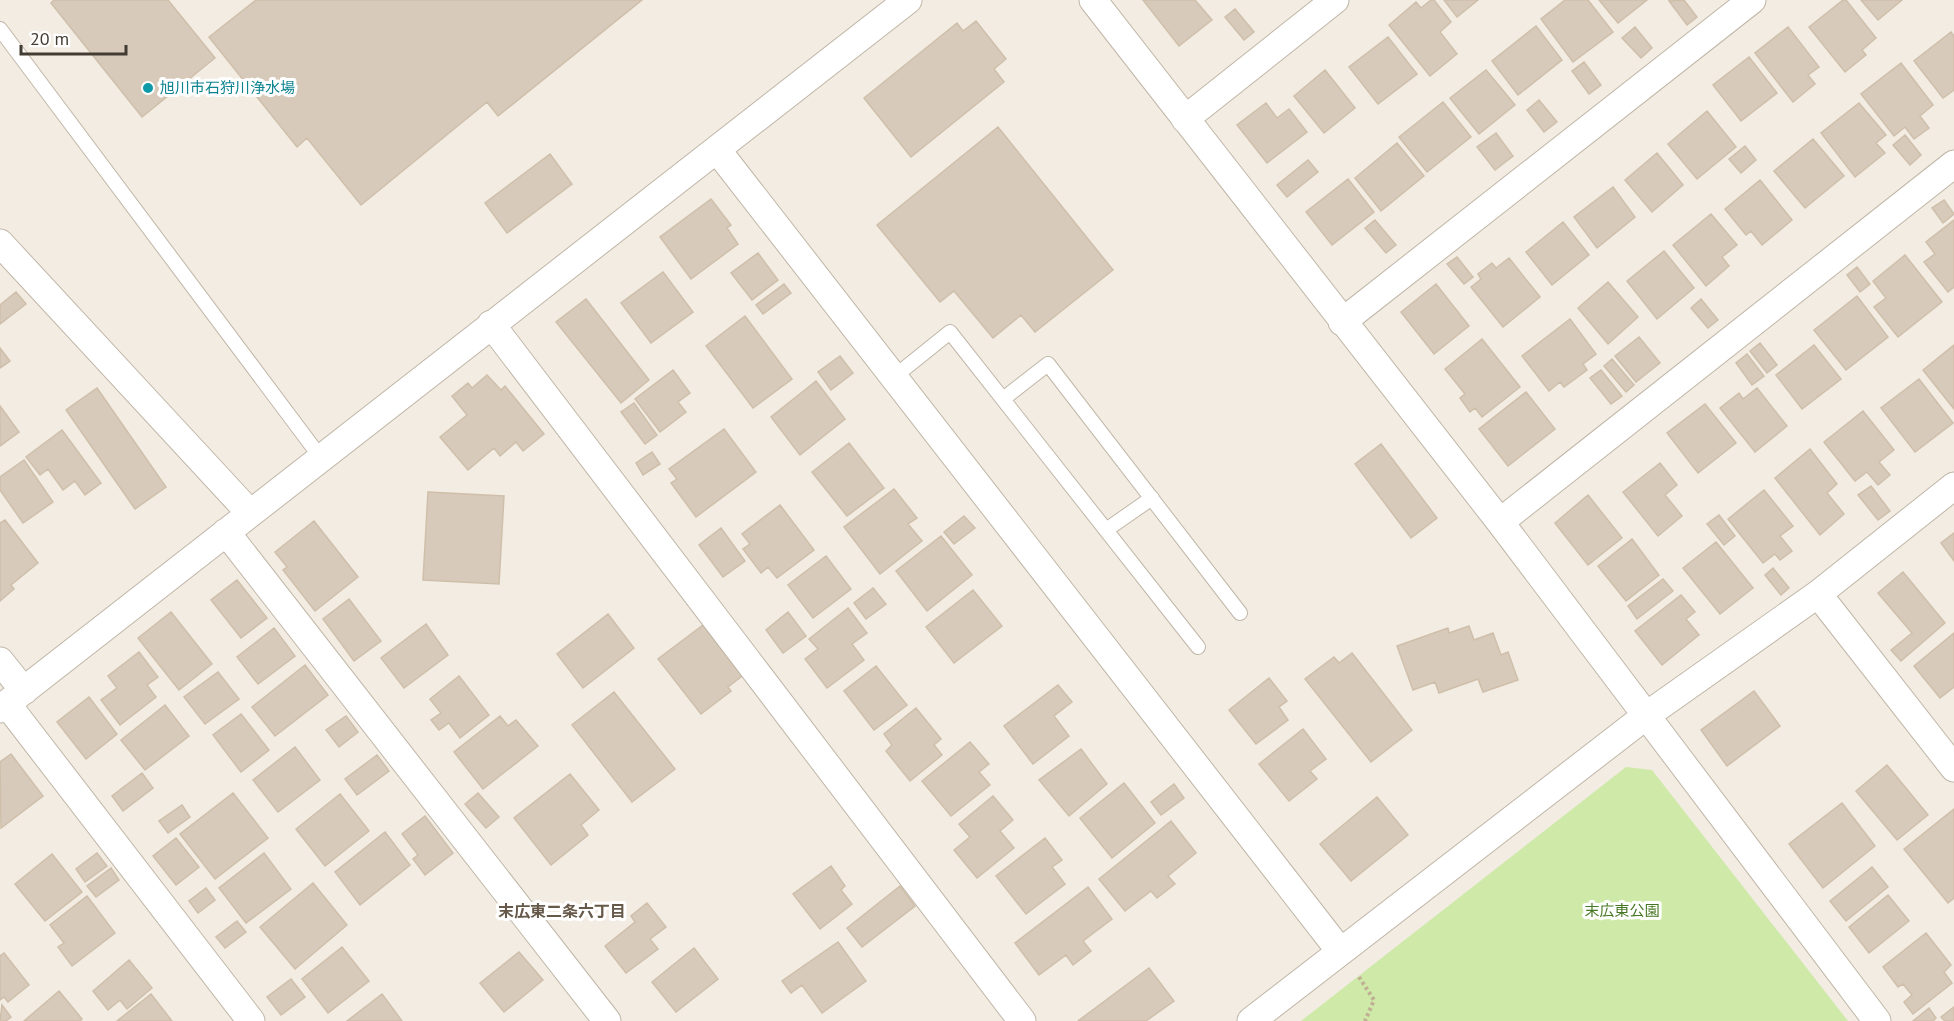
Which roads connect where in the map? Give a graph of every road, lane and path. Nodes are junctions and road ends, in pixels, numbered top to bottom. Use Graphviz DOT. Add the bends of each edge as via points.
graph roads {
  1 [pos="908,0"];
  2 [pos="1093,0"];
  3 [pos="1335,0"];
  4 [pos="1752,0"];
  5 [pos="0,29"];
  6 [pos="1185,119"];
  7 [pos="718,151"];
  8 [pos="1954,164"];
  9 [pos="0,243"];
  10 [pos="1342,322"];
  11 [pos="491,324"];
  12 [pos="894,377"];
  13 [pos="1003,399"];
  14 [pos="321,458"];
  15 [pos="1954,486"];
  16 [pos="1152,498"];
  17 [pos="250,513"];
  18 [pos="1500,522"];
  19 [pos="1106,531"];
  20 [pos="226,532"];
  21 [pos="1818,594"];
  22 [pos="1240,613"];
  23 [pos="1198,647"];
  24 [pos="0,661"];
  25 [pos="10,702"];
  26 [pos="1647,715"];
  27 [pos="1954,768"];
  28 [pos="1340,951"];
  29 [pos="251,1021"];
  30 [pos="607,1021"];
  31 [pos="1022,1021"];
  32 [pos="1251,1021"];
  33 [pos="1365,1021"];
  34 [pos="1877,1021"];
  1 -- 7 [label="street"];
  2 -- 6 [label="street"];
  3 -- 6 [label="street"];
  4 -- 10 [label="street"];
  5 -- 14 [label="lane"];
  6 -- 10 [label="street"];
  7 -- 11 [label="street"];
  7 -- 12 [label="street"];
  8 -- 18 [label="street"];
  9 -- 17 [label="street"];
  10 -- 18 [label="street"];
  11 -- 14 [label="street"];
  11 -- 31 [label="street"];
  12 -- 13 [label="lane" via="950,332"];
  12 -- 28 [label="street"];
  13 -- 16 [label="lane" via="1048,364"];
  13 -- 19 [label="lane"];
  14 -- 17 [label="street"];
  15 -- 21 [label="street"];
  16 -- 19 [label="lane"];
  16 -- 22 [label="lane"];
  17 -- 20 [label="street"];
  18 -- 26 [label="street"];
  19 -- 23 [label="lane"];
  20 -- 25 [label="street"];
  20 -- 30 [label="street"];
  21 -- 26 [label="street"];
  21 -- 27 [label="street"];
  24 -- 25 [label="street"];
  25 -- 29 [label="street"];
  26 -- 28 [label="street"];
  26 -- 34 [label="street"];
  28 -- 32 [label="street"];
  28 -- 33 [label="path" via="1374,1000"];
}
